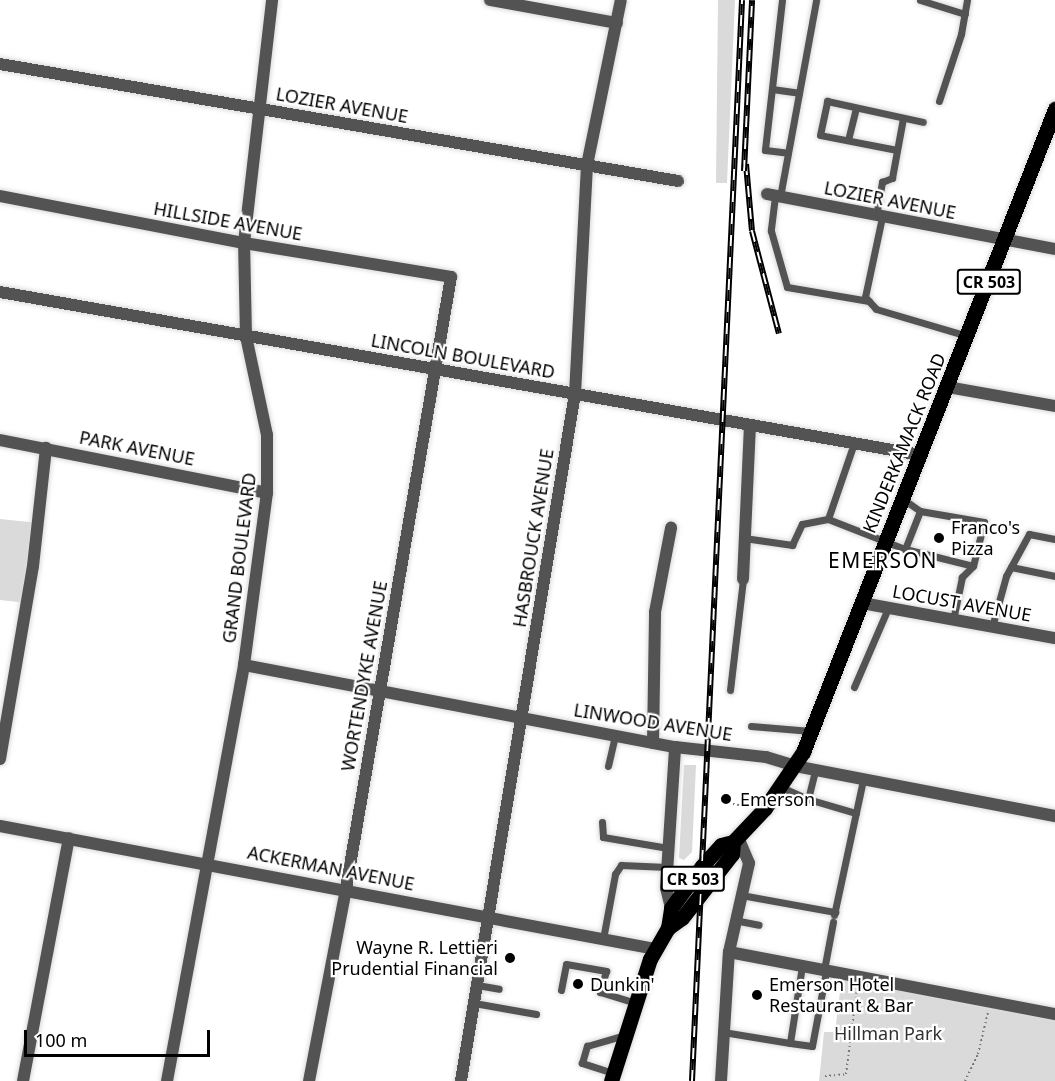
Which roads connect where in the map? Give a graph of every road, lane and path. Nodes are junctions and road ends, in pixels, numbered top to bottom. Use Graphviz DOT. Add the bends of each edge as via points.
graph roads {
  1 [pos="272,0"];
  2 [pos="490,0"];
  3 [pos="621,0"];
  4 [pos="782,0"];
  5 [pos="816,0"];
  6 [pos="920,0"];
  7 [pos="968,0"];
  8 [pos="965,14"];
  9 [pos="616,23"];
  10 [pos="0,64"];
  11 [pos="772,89"];
  12 [pos="799,93"];
  13 [pos="939,101"];
  14 [pos="856,108"];
  15 [pos="258,109"];
  16 [pos="1055,109"];
  17 [pos="903,118"];
  18 [pos="923,122"];
  19 [pos="848,140"];
  20 [pos="897,150"];
  21 [pos="788,153"];
  22 [pos="587,165"];
  23 [pos="678,181"];
  24 [pos="0,196"];
  25 [pos="774,196"];
  26 [pos="879,216"];
  27 [pos="1005,241"];
  28 [pos="243,243"];
  29 [pos="1055,249"];
  30 [pos="451,277"];
  31 [pos="0,292"];
  32 [pos="869,301"];
  33 [pos="246,336"];
  34 [pos="967,336"];
  35 [pos="435,369"];
  36 [pos="947,387"];
  37 [pos="575,394"];
  38 [pos="1055,406"];
  39 [pos="750,424"];
  40 [pos="0,440"];
  41 [pos="854,443"];
  42 [pos="46,448"];
  43 [pos="921,455"];
  44 [pos="267,492"];
  45 [pos="903,499"];
  46 [pos="920,512"];
  47 [pos="828,519"];
  48 [pos="671,528"];
  49 [pos="744,538"];
  50 [pos="1055,539"];
  51 [pos="886,543"];
  52 [pos="905,549"];
  53 [pos="973,566"];
  54 [pos="1011,567"];
  55 [pos="1055,576"];
  56 [pos="743,579"];
  57 [pos="862,603"];
  58 [pos="888,608"];
  59 [pos="953,620"];
  60 [pos="992,627"];
  61 [pos="1055,638"];
  62 [pos="244,665"];
  63 [pos="854,687"];
  64 [pos="730,690"];
  65 [pos="380,691"];
  66 [pos="521,718"];
  67 [pos="751,726"];
  68 [pos="811,731"];
  69 [pos="615,736"];
  70 [pos="653,743"];
  71 [pos="675,747"];
  72 [pos="0,759"];
  73 [pos="609,766"];
  74 [pos="795,766"];
  75 [pos="815,771"];
  76 [pos="863,780"];
  77 [pos="781,787"];
  78 [pos="808,799"];
  79 [pos="733,804"];
  80 [pos="739,805"];
  81 [pos="856,813"];
  82 [pos="1055,816"];
  83 [pos="602,822"];
  84 [pos="0,825"];
  85 [pos="69,838"];
  86 [pos="736,839"];
  87 [pos="668,849"];
  88 [pos="206,863"];
  89 [pos="667,867"];
  90 [pos="346,889"];
  91 [pos="741,895"];
  92 [pos="671,908"];
  93 [pos="488,916"];
  94 [pos="834,916"];
  95 [pos="734,920"];
  96 [pos="759,925"];
  97 [pos="668,928"];
  98 [pos="603,939"];
  99 [pos="655,949"];
  100 [pos="729,952"];
  101 [pos="802,966"];
  102 [pos="825,970"];
  103 [pos="858,977"];
  104 [pos="477,985"];
  105 [pos="499,989"];
  106 [pos="561,990"];
  107 [pos="991,1000"];
  108 [pos="636,1002"];
  109 [pos="474,1003"];
  110 [pos="536,1014"];
  111 [pos="1055,1014"];
  112 [pos="723,1032"];
  113 [pos="625,1035"];
  114 [pos="790,1043"];
  115 [pos="825,1076"];
  116 [pos="612,1077"];
  117 [pos="23,1081"];
  118 [pos="167,1081"];
  119 [pos="309,1081"];
  120 [pos="461,1081"];
  121 [pos="721,1081"];
  122 [pos="965,1081"];
  1 -- 15 [label="street, GRAND BOULEVARD"];
  2 -- 9 [label="street"];
  3 -- 9 [label="street, HASBROUCK AVENUE"];
  4 -- 11 [label="lane"];
  5 -- 12 [label="lane"];
  6 -- 8 [label="lane"];
  7 -- 8 [label="lane"];
  8 -- 13 [label="lane"];
  9 -- 22 [label="street, HASBROUCK AVENUE"];
  10 -- 15 [label="street, LOZIER AVENUE"];
  11 -- 12 [label="lane"];
  11 -- 21 [label="lane" via="765,150"];
  12 -- 21 [label="lane"];
  14 -- 17 [label="lane"];
  14 -- 19 [label="lane"];
  14 -- 19 [label="lane" via="827,101 820,135"];
  15 -- 22 [label="street, LOZIER AVENUE"];
  15 -- 28 [label="street, GRAND BOULEVARD"];
  16 -- 27 [label="main road, KINDERKAMACK ROAD / CR 503"];
  17 -- 18 [label="lane"];
  17 -- 20 [label="lane"];
  19 -- 20 [label="lane"];
  20 -- 26 [label="lane" via="892,178 882,182"];
  21 -- 25 [label="lane"];
  22 -- 23 [label="street, LOZIER AVENUE"];
  22 -- 37 [label="street, HASBROUCK AVENUE"];
  24 -- 28 [label="street, HILLSIDE AVENUE"];
  25 -- 26 [label="street, LOZIER AVENUE"];
  25 -- 32 [label="lane" via="771,231 787,287"];
  26 -- 27 [label="street, LOZIER AVENUE"];
  26 -- 32 [label="lane" via="865,297"];
  27 -- 29 [label="street, LOZIER AVENUE"];
  27 -- 34 [label="main road, KINDERKAMACK ROAD / CR 503"];
  28 -- 30 [label="street, HILLSIDE AVENUE"];
  28 -- 33 [label="street, GRAND BOULEVARD"];
  30 -- 35 [label="street, WORTENDYKE AVENUE"];
  31 -- 33 [label="street, LINCOLN BOULEVARD"];
  32 -- 34 [label="lane" via="876,309"];
  33 -- 35 [label="street, LINCOLN BOULEVARD"];
  33 -- 44 [label="street, GRAND BOULEVARD" via="267,435"];
  34 -- 36 [label="main road, KINDERKAMACK ROAD / CR 503"];
  35 -- 37 [label="street, LINCOLN BOULEVARD"];
  35 -- 65 [label="street, WORTENDYKE AVENUE"];
  36 -- 38 [label="street"];
  36 -- 43 [label="main road, KINDERKAMACK ROAD / CR 503"];
  37 -- 39 [label="street, LINCOLN BOULEVARD"];
  37 -- 66 [label="street, HASBROUCK AVENUE"];
  39 -- 41 [label="street, LINCOLN BOULEVARD"];
  39 -- 49 [label="street"];
  40 -- 42 [label="street, PARK AVENUE"];
  41 -- 43 [label="street, LINCOLN BOULEVARD"];
  41 -- 47 [label="lane"];
  42 -- 44 [label="street, PARK AVENUE"];
  42 -- 72 [label="street" via="33,566"];
  43 -- 45 [label="main road, KINDERKAMACK ROAD / CR 503"];
  44 -- 62 [label="street, GRAND BOULEVARD"];
  45 -- 46 [label="lane"];
  45 -- 51 [label="main road, KINDERKAMACK ROAD / CR 503"];
  46 -- 52 [label="lane"];
  46 -- 53 [label="lane" via="984,522"];
  47 -- 49 [label="lane" via="801,524 792,545"];
  47 -- 51 [label="lane"];
  48 -- 70 [label="street" via="655,612"];
  49 -- 56 [label="street"];
  50 -- 54 [label="lane" via="1029,534"];
  51 -- 52 [label="lane"];
  51 -- 57 [label="main road, KINDERKAMACK ROAD / CR 503"];
  52 -- 53 [label="lane"];
  53 -- 59 [label="lane" via="962,577"];
  54 -- 55 [label="lane"];
  54 -- 60 [label="lane"];
  56 -- 64 [label="lane"];
  57 -- 58 [label="street, LOCUST AVENUE"];
  57 -- 68 [label="main road, KINDERKAMACK ROAD / CR 503"];
  58 -- 59 [label="street, LOCUST AVENUE"];
  58 -- 63 [label="lane"];
  59 -- 60 [label="street, LOCUST AVENUE"];
  60 -- 61 [label="street, LOCUST AVENUE"];
  62 -- 65 [label="street, LINWOOD AVENUE"];
  62 -- 88 [label="street, GRAND BOULEVARD"];
  65 -- 66 [label="street, LINWOOD AVENUE"];
  65 -- 90 [label="street, WORTENDYKE AVENUE"];
  66 -- 69 [label="street, LINWOOD AVENUE"];
  66 -- 93 [label="street, HASBROUCK AVENUE"];
  67 -- 68 [label="lane"];
  68 -- 74 [label="main road, KINDERKAMACK ROAD / CR 503"];
  69 -- 70 [label="street, LINWOOD AVENUE"];
  69 -- 73 [label="lane"];
  70 -- 71 [label="street, LINWOOD AVENUE"];
  71 -- 74 [label="street, LINWOOD AVENUE" via="766,757"];
  71 -- 87 [label="street"];
  74 -- 75 [label="street, LINWOOD AVENUE"];
  74 -- 77 [label="main road, KINDERKAMACK ROAD / CR 503"];
  75 -- 76 [label="street, LINWOOD AVENUE"];
  75 -- 78 [label="lane"];
  76 -- 81 [label="lane"];
  76 -- 82 [label="street, LINWOOD AVENUE"];
  77 -- 78 [label="lane"];
  77 -- 86 [label="main road, KINDERKAMACK ROAD / CR 503"];
  78 -- 81 [label="lane"];
  79 -- 80 [label="path"];
  81 -- 94 [label="lane"];
  83 -- 87 [label="lane" via="603,837"];
  84 -- 85 [label="street, ACKERMAN AVENUE"];
  85 -- 88 [label="street, ACKERMAN AVENUE"];
  85 -- 117 [label="street"];
  86 -- 91 [label="street" via="749,863"];
  86 -- 92 [label="main road, KINDERKAMACK ROAD / CR 503" via="721,845"];
  86 -- 97 [label="main road, KINDERKAMACK ROAD / CR 503" via="732,854 682,918"];
  87 -- 89 [label="street"];
  88 -- 90 [label="street, ACKERMAN AVENUE"];
  88 -- 118 [label="street, GRAND BOULEVARD"];
  89 -- 92 [label="street" via="666,888"];
  89 -- 98 [label="lane" via="621,865 615,874"];
  90 -- 93 [label="street, ACKERMAN AVENUE"];
  90 -- 119 [label="street, WORTENDYKE AVENUE"];
  91 -- 94 [label="lane"];
  91 -- 95 [label="street"];
  92 -- 97 [label="main road, KINDERKAMACK ROAD / CR 503"];
  93 -- 98 [label="street, ACKERMAN AVENUE"];
  93 -- 104 [label="street, HASBROUCK AVENUE"];
  94 -- 102 [label="lane"];
  95 -- 96 [label="lane"];
  95 -- 100 [label="street"];
  97 -- 99 [label="main road, KINDERKAMACK ROAD / CR 503"];
  98 -- 99 [label="street, ACKERMAN AVENUE"];
  99 -- 108 [label="main road, KINDERKAMACK ROAD / CR 503"];
  100 -- 101 [label="street"];
  100 -- 112 [label="street"];
  101 -- 102 [label="street"];
  101 -- 114 [label="lane"];
  102 -- 103 [label="street"];
  102 -- 114 [label="lane" via="812,1046"];
  103 -- 107 [label="street"];
  103 -- 115 [label="path" via="846,1074"];
  104 -- 105 [label="lane"];
  104 -- 109 [label="street, HASBROUCK AVENUE"];
  106 -- 108 [label="lane" via="566,964 606,971 600,992"];
  107 -- 111 [label="street"];
  107 -- 122 [label="path" via="978,1054"];
  108 -- 113 [label="main road, KINDERKAMACK ROAD / CR 503"];
  109 -- 110 [label="lane"];
  109 -- 120 [label="street, HASBROUCK AVENUE"];
  112 -- 114 [label="lane"];
  112 -- 121 [label="street"];
  113 -- 116 [label="main road, KINDERKAMACK ROAD / CR 503"];
  113 -- 116 [label="lane" via="587,1046 582,1063"];
}
